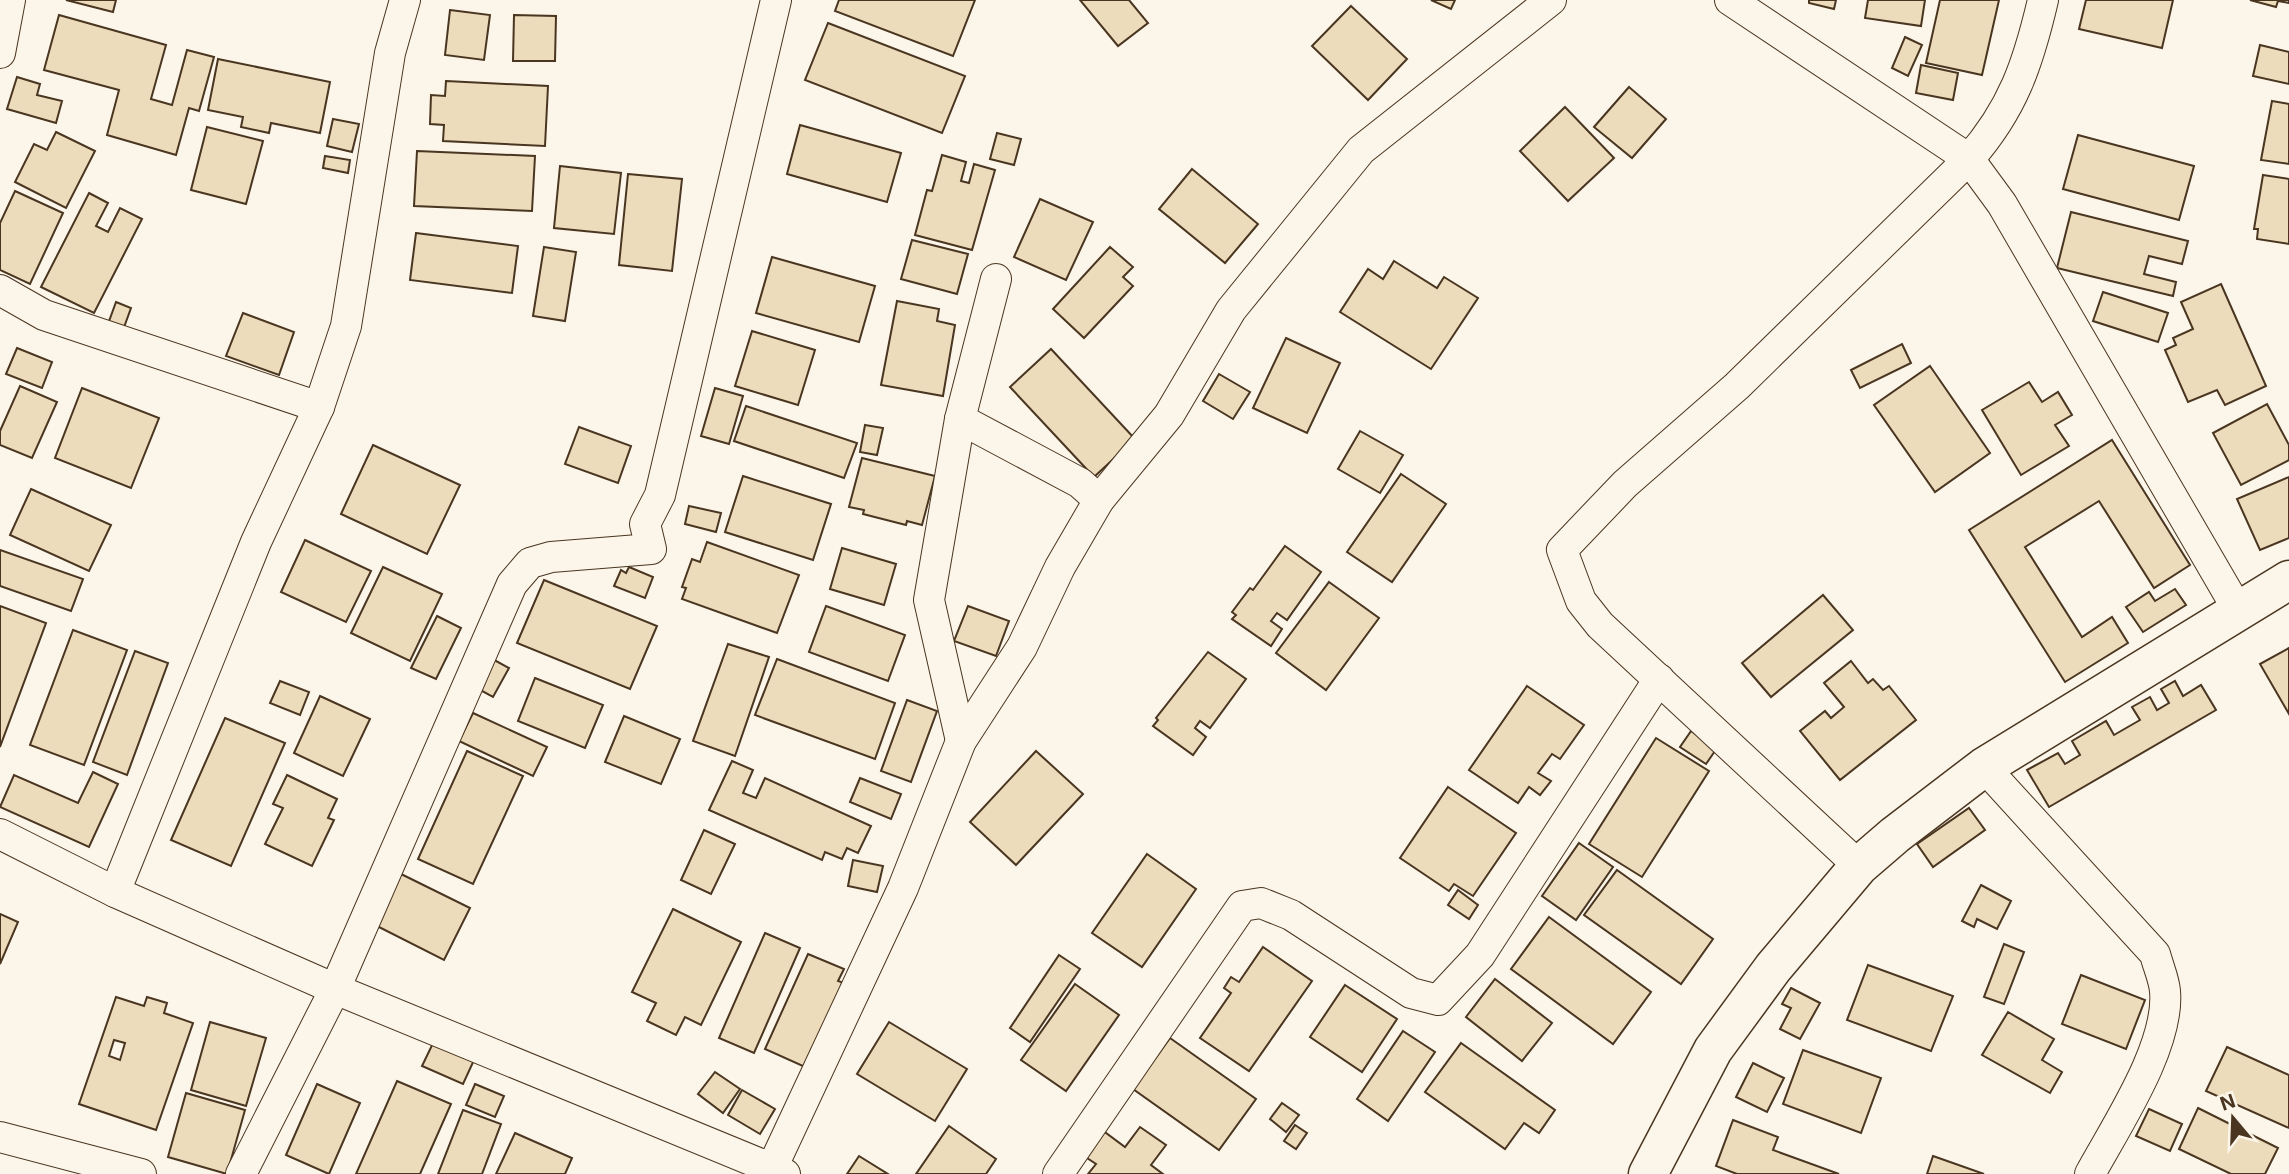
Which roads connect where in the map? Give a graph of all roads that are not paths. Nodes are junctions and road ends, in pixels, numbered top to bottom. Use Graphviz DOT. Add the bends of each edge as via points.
graph roads {
  1 [pos="10,0"];
  2 [pos="405,0"];
  3 [pos="776,0"];
  4 [pos="1551,0"];
  5 [pos="1730,0"];
  6 [pos="2043,0"];
  7 [pos="0,53"];
  8 [pos="1969,159"];
  9 [pos="996,279"];
  10 [pos="0,290"];
  11 [pos="319,407"];
  12 [pos="960,419"];
  13 [pos="1099,500"];
  14 [pos="2289,580"];
  15 [pos="2238,610"];
  16 [pos="1659,679"];
  17 [pos="961,741"];
  18 [pos="1984,767"];
  19 [pos="0,834"];
  20 [pos="1859,866"];
  21 [pos="116,892"];
  22 [pos="335,989"];
  23 [pos="0,1137"];
  24 [pos="778,1171"];
  25 [pos="141,1174"];
  26 [pos="241,1174"];
  27 [pos="1058,1174"];
  28 [pos="1648,1174"];
  29 [pos="2090,1174"];
  1 -- 7 [label="street"];
  2 -- 11 [label="street" via="390,53 346,326"];
  3 -- 22 [label="street" via="660,495 645,524 651,549 551,557 530,563 512,584"];
  4 -- 13 [label="street" via="1361,150 1231,310 1169,415"];
  5 -- 8 [label="street"];
  6 -- 8 [label="street" via="2031,50 2012,98 1991,134"];
  8 -- 15 [label="street" via="2002,204"];
  8 -- 16 [label="street" via="1737,386 1625,484 1562,550 1581,601 1600,625"];
  9 -- 12 [label="street"];
  10 -- 11 [label="street" via="44,316"];
  11 -- 21 [label="street" via="256,542"];
  12 -- 13 [label="street" via="1080,484"];
  12 -- 17 [label="street" via="929,600"];
  13 -- 17 [label="street" via="1022,647"];
  14 -- 15 [label="street"];
  15 -- 18 [label="street"];
  16 -- 20 [label="street"];
  16 -- 27 [label="street" via="1480,955 1438,1000 1411,993 1291,915 1261,903 1242,906"];
  17 -- 24 [label="street" via="903,888"];
  18 -- 20 [label="street"];
  18 -- 29 [label="street" via="2155,954 2165,989 2164,1015 2149,1064"];
  19 -- 21 [label="street"];
  20 -- 28 [label="street" via="1773,968 1713,1050"];
  21 -- 22 [label="street"];
  22 -- 24 [label="street"];
  22 -- 26 [label="street"];
  23 -- 25 [label="street"];
}
